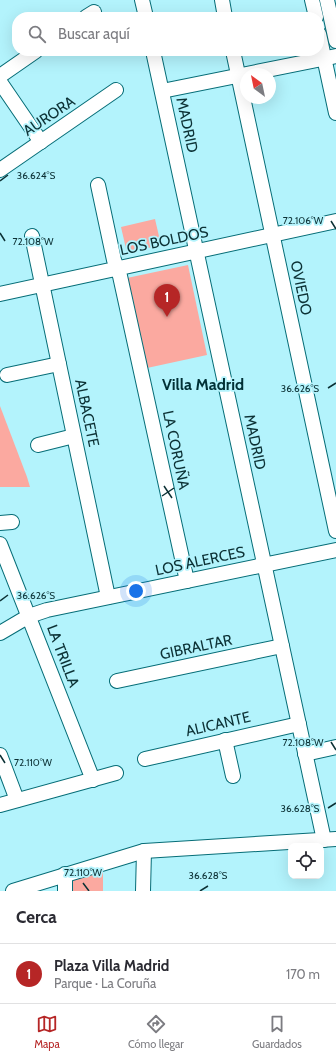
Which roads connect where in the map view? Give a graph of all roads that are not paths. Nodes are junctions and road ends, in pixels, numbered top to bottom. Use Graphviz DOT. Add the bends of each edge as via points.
graph roads {
  1 [pos="142,0"];
  2 [pos="222,0"];
  3 [pos="312,0"];
  4 [pos="327,0"];
  5 [pos="145,12"];
  6 [pos="224,12"];
  7 [pos="315,12"];
  8 [pos="336,41"];
  9 [pos="324,44"];
  10 [pos="29,56"];
  11 [pos="154,56"];
  12 [pos="234,56"];
  13 [pos="330,57"];
  14 [pos="238,75"];
  15 [pos="0,76"];
  16 [pos="0,82"];
  17 [pos="116,90"];
  18 [pos="162,91"];
  19 [pos="336,113"];
  20 [pos="41,142"];
  21 [pos="0,170"];
  22 [pos="98,186"];
  23 [pos="336,221"];
  24 [pos="272,235"];
  25 [pos="32,236"];
  26 [pos="197,252"];
  27 [pos="117,269"];
  28 [pos="42,285"];
  29 [pos="0,294"];
  30 [pos="59,364"];
  31 [pos="7,375"];
  32 [pos="74,436"];
  33 [pos="38,445"];
  34 [pos="336,531"];
  35 [pos="0,544"];
  36 [pos="336,550"];
  37 [pos="264,565"];
  38 [pos="187,581"];
  39 [pos="108,597"];
  40 [pos="29,616"];
  41 [pos="0,633"];
  42 [pos="282,646"];
  43 [pos="117,682"];
  44 [pos="298,724"];
  45 [pos="225,740"];
  46 [pos="336,747"];
  47 [pos="305,754"];
  48 [pos="0,755"];
  49 [pos="145,758"];
  50 [pos="116,773"];
  51 [pos="233,776"];
  52 [pos="93,780"];
  53 [pos="17,800"];
  54 [pos="0,805"];
  55 [pos="330,839"];
  56 [pos="144,851"];
  57 [pos="65,874"];
  58 [pos="13,891"];
  59 [pos="65,891"];
  60 [pos="143,891"];
  1 -- 5 [label="street"];
  2 -- 6 [label="street"];
  3 -- 7 [label="street"];
  4 -- 8 [label="street"];
  9 -- 13 [label="street"];
  10 -- 15 [label="street"];
  11 -- 18 [label="street, MADRID"];
  12 -- 14 [label="street, OVIEDO"];
  13 -- 14 [label="street"];
  13 -- 19 [label="street"];
  14 -- 18 [label="street"];
  14 -- 24 [label="street, OVIEDO"];
  16 -- 20 [label="street"];
  17 -- 20 [label="street, AURORA"];
  18 -- 26 [label="street, MADRID"];
  20 -- 21 [label="street, AURORA"];
  22 -- 27 [label="street, LA CORUÑA"];
  23 -- 24 [label="street, LOS BOLDOS"];
  24 -- 26 [label="street, LOS BOLDOS"];
  24 -- 34 [label="street, OVIEDO"];
  25 -- 28 [label="street, ALBACETE"];
  26 -- 27 [label="street, LOS BOLDOS"];
  26 -- 37 [label="street, MADRID"];
  27 -- 28 [label="street, LOS BOLDOS"];
  27 -- 38 [label="street, LA CORUÑA"];
  28 -- 29 [label="street, LOS BOLDOS"];
  28 -- 30 [label="street, ALBACETE"];
  30 -- 31 [label="street"];
  30 -- 32 [label="street, ALBACETE"];
  32 -- 33 [label="street"];
  32 -- 39 [label="street, ALBACETE"];
  35 -- 40 [label="street, LA TRILLA"];
  36 -- 37 [label="street, LOS ALERCES"];
  37 -- 38 [label="street, LOS ALERCES"];
  37 -- 42 [label="street, MADRID"];
  38 -- 39 [label="street, LOS ALERCES"];
  39 -- 40 [label="street, LOS ALERCES"];
  40 -- 41 [label="street, LOS ALERCES"];
  40 -- 52 [label="street, LA TRILLA"];
  42 -- 43 [label="street, GIBRALTAR"];
  42 -- 44 [label="street, MADRID"];
  44 -- 45 [label="street, ALICANTE"];
  44 -- 47 [label="street, MADRID"];
  45 -- 49 [label="street, ALICANTE"];
  45 -- 51 [label="street"];
  46 -- 47 [label="street"];
  47 -- 55 [label="street, MADRID"];
  48 -- 53 [label="street"];
  50 -- 52 [label="street"];
  52 -- 53 [label="street"];
  53 -- 54 [label="street"];
  55 -- 56 [label="street"];
  56 -- 57 [label="street"];
  56 -- 60 [label="street"];
  57 -- 58 [label="street"];
  57 -- 59 [label="street"];
}
